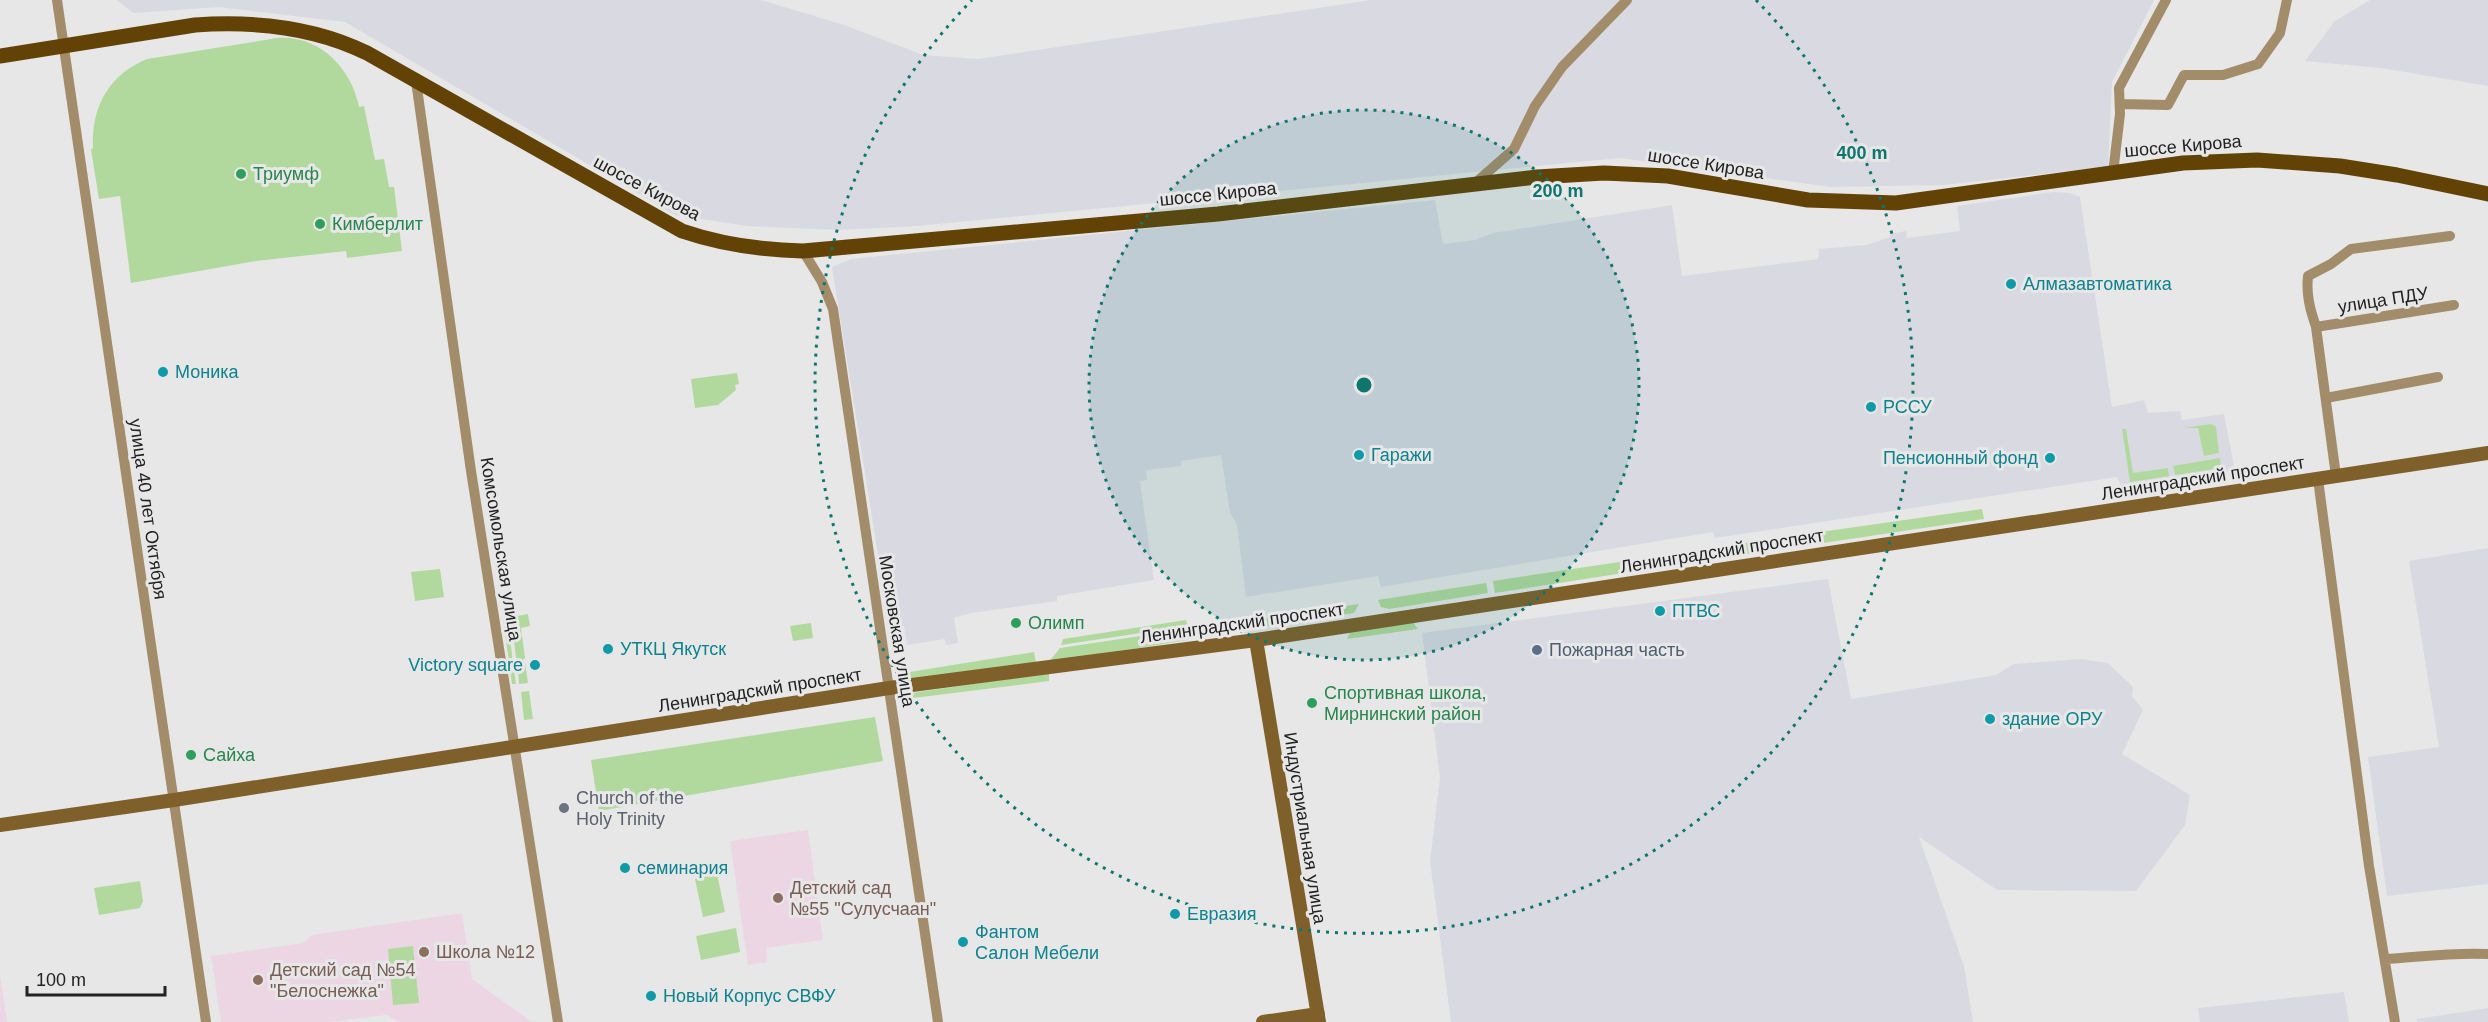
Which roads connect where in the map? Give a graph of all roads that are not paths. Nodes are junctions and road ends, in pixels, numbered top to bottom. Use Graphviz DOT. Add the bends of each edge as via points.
graph roads {
  1 [pos="57,0"];
  2 [pos="1627,0"];
  3 [pos="2166,0"];
  4 [pos="2287,0"];
  5 [pos="64,46"];
  6 [pos="0,56"];
  7 [pos="416,81"];
  8 [pos="2120,104"];
  9 [pos="2113,173"];
  10 [pos="1473,185"];
  11 [pos="2488,194"];
  12 [pos="2450,236"];
  13 [pos="803,251"];
  14 [pos="2454,305"];
  15 [pos="2316,327"];
  16 [pos="2438,377"];
  17 [pos="2326,398"];
  18 [pos="2488,453"];
  19 [pos="2336,476"];
  20 [pos="2318,479"];
  21 [pos="1256,640"];
  22 [pos="889,688"];
  23 [pos="514,746"];
  24 [pos="174,800"];
  25 [pos="0,825"];
  26 [pos="2488,954"];
  27 [pos="2385,959"];
  28 [pos="1318,1018"];
  29 [pos="206,1022"];
  30 [pos="558,1022"];
  31 [pos="938,1022"];
  32 [pos="1263,1022"];
  33 [pos="2395,1022"];
  1 -- 5 [label="street, улица 40 лет Октября"];
  2 -- 10 [label="street" via="1562,67 1535,106 1514,148"];
  3 -- 8 [label="street" via="2119,88"];
  4 -- 8 [label="street" via="2280,33 2258,64 2223,75 2184,75 2168,105"];
  5 -- 6 [label="main road, шоссе Кирова"];
  5 -- 7 [label="main road, шоссе Кирова" via="195,25 289,29 352,45"];
  5 -- 24 [label="street, улица 40 лет Октября"];
  7 -- 13 [label="main road, шоссе Кирова" via="682,231 748,248"];
  7 -- 23 [label="street, Комсомольская улица"];
  8 -- 9 [label="street"];
  9 -- 10 [label="main road, шоссе Кирова" via="1896,203 1808,200 1645,173 1574,174"];
  9 -- 11 [label="main road, шоссе Кирова" via="2183,163 2266,160 2340,166"];
  10 -- 13 [label="main road, шоссе Кирова" via="1218,214"];
  12 -- 15 [label="street, улица ПДУ" via="2351,249 2315,271 2308,276 2307,290"];
  13 -- 22 [label="street, Московская улица" via="833,309"];
  14 -- 15 [label="street, улица ПДУ"];
  15 -- 17 [label="street, улица ПДУ"];
  16 -- 17 [label="street"];
  17 -- 19 [label="street, улица ПДУ"];
  18 -- 19 [label="main road, Ленинградский проспект"];
  19 -- 20 [label="main road, Ленинградский проспект"];
  20 -- 21 [label="main road, Ленинградский проспект"];
  20 -- 27 [label="street"];
  21 -- 22 [label="main road, Ленинградский проспект"];
  21 -- 28 [label="main road, Индустриальная улица"];
  22 -- 23 [label="main road, Ленинградский проспект"];
  22 -- 31 [label="street, Московская улица"];
  23 -- 24 [label="main road, Ленинградский проспект"];
  23 -- 30 [label="street, Комсомольская улица"];
  24 -- 25 [label="main road, Ленинградский проспект"];
  24 -- 29 [label="street, улица 40 лет Октября"];
  26 -- 27 [label="street"];
  27 -- 33 [label="street"];
  28 -- 32 [label="main road"];
}
